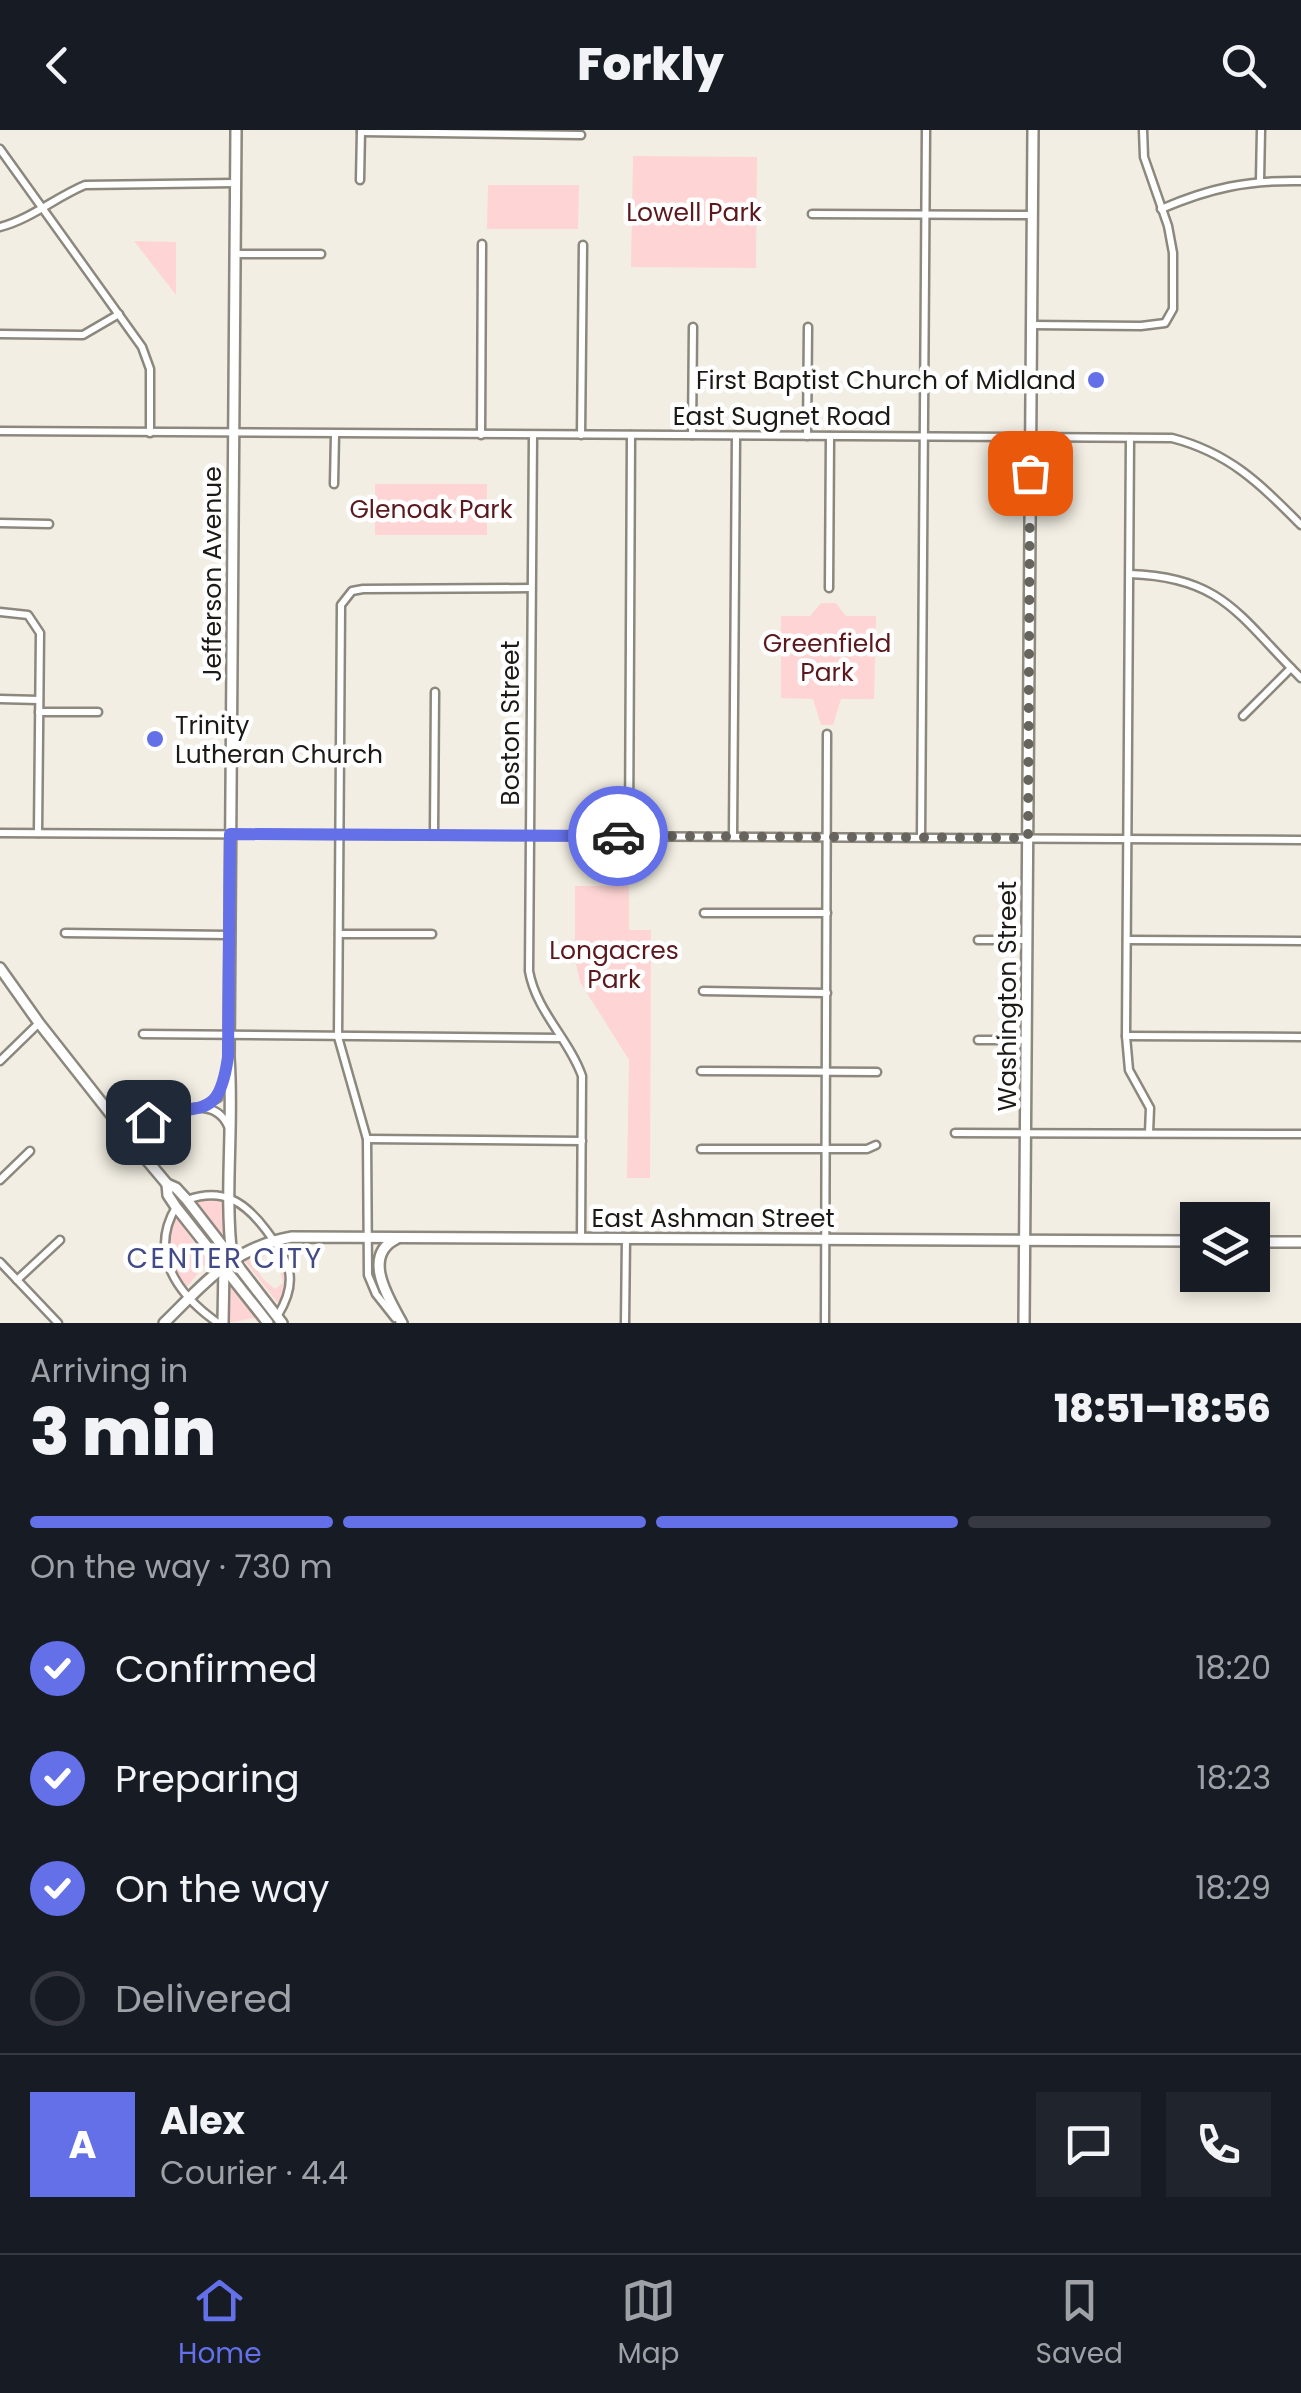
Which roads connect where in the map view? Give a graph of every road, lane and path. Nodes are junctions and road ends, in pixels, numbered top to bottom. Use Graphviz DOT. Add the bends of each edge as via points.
graph roads {
  1 [pos="236,130"];
  2 [pos="926,130"];
  3 [pos="1032,130"];
  4 [pos="1143,130"];
  5 [pos="1261,130"];
  6 [pos="360,131"];
  7 [pos="581,135"];
  8 [pos="0,149"];
  9 [pos="360,180"];
  10 [pos="1260,180"];
  11 [pos="1301,180"];
  12 [pos="235,182"];
  13 [pos="42,207"];
  14 [pos="1160,208"];
  15 [pos="812,214"];
  16 [pos="926,214"];
  17 [pos="1032,215"];
  18 [pos="0,228"];
  19 [pos="482,244"];
  20 [pos="583,245"];
  21 [pos="234,254"];
  22 [pos="321,254"];
  23 [pos="120,314"];
  24 [pos="1031,325"];
  25 [pos="692,326"];
  26 [pos="808,327"];
  27 [pos="0,334"];
  28 [pos="0,431"];
  29 [pos="150,433"];
  30 [pos="232,434"];
  31 [pos="335,434"];
  32 [pos="481,434"];
  33 [pos="532,435"];
  34 [pos="581,435"];
  35 [pos="631,435"];
  36 [pos="692,435"];
  37 [pos="736,436"];
  38 [pos="807,436"];
  39 [pos="830,436"];
  40 [pos="924,436"];
  41 [pos="1031,437"];
  42 [pos="1130,438"];
  43 [pos="334,484"];
  44 [pos="0,523"];
  45 [pos="49,524"];
  46 [pos="1301,525"];
  47 [pos="1130,574"];
  48 [pos="530,588"];
  49 [pos="829,588"];
  50 [pos="0,612"];
  51 [pos="1291,668"];
  52 [pos="1301,678"];
  53 [pos="435,692"];
  54 [pos="0,700"];
  55 [pos="39,700"];
  56 [pos="39,712"];
  57 [pos="98,712"];
  58 [pos="1242,716"];
  59 [pos="828,734"];
  60 [pos="0,833"];
  61 [pos="38,833"];
  62 [pos="230,834"];
  63 [pos="339,834"];
  64 [pos="434,834"];
  65 [pos="530,836"];
  66 [pos="628,836"];
  67 [pos="732,836"];
  68 [pos="828,837"];
  69 [pos="921,838"];
  70 [pos="1028,838"];
  71 [pos="1127,838"];
  72 [pos="1301,840"];
  73 [pos="704,913"];
  74 [pos="827,914"];
  75 [pos="65,933"];
  76 [pos="229,934"];
  77 [pos="338,934"];
  78 [pos="432,934"];
  79 [pos="978,940"];
  80 [pos="1027,940"];
  81 [pos="1127,940"];
  82 [pos="1301,941"];
  83 [pos="0,968"];
  84 [pos="703,991"];
  85 [pos="827,993"];
  86 [pos="38,1023"];
  87 [pos="143,1034"];
  88 [pos="229,1036"];
  89 [pos="1126,1036"];
  90 [pos="338,1037"];
  91 [pos="1301,1037"];
  92 [pos="562,1038"];
  93 [pos="978,1040"];
  94 [pos="1027,1040"];
  95 [pos="228,1057"];
  96 [pos="0,1061"];
  97 [pos="702,1071"];
  98 [pos="826,1071"];
  99 [pos="878,1072"];
  100 [pos="193,1109"];
  101 [pos="230,1132"];
  102 [pos="1026,1132"];
  103 [pos="956,1133"];
  104 [pos="1149,1133"];
  105 [pos="1301,1134"];
  106 [pos="128,1136"];
  107 [pos="367,1139"];
  108 [pos="582,1141"];
  109 [pos="876,1145"];
  110 [pos="701,1149"];
  111 [pos="825,1150"];
  112 [pos="30,1151"];
  113 [pos="0,1180"];
  114 [pos="167,1184"];
  115 [pos="229,1196"];
  116 [pos="187,1200"];
  117 [pos="176,1207"];
  118 [pos="366,1237"];
  119 [pos="400,1237"];
  120 [pos="581,1238"];
  121 [pos="626,1238"];
  122 [pos="825,1239"];
  123 [pos="60,1240"];
  124 [pos="274,1240"];
  125 [pos="1026,1240"];
  126 [pos="1180,1241"];
  127 [pos="1270,1242"];
  128 [pos="1301,1242"];
  129 [pos="0,1262"];
  130 [pos="228,1262"];
  131 [pos="17,1280"];
  132 [pos="191,1297"];
  133 [pos="280,1319"];
  134 [pos="58,1323"];
  135 [pos="164,1323"];
  136 [pos="220,1323"];
  137 [pos="268,1323"];
  138 [pos="401,1323"];
  139 [pos="624,1323"];
  140 [pos="825,1323"];
  141 [pos="1024,1323"];
  1 -- 12 [label="street, Jefferson Avenue"];
  2 -- 16 [label="street"];
  3 -- 17 [label="street, Washington Street"];
  4 -- 14 [label="street"];
  5 -- 10 [label="street"];
  6 -- 7 [label="street"];
  6 -- 9 [label="street"];
  8 -- 13 [label="street"];
  10 -- 11 [label="street"];
  10 -- 14 [label="street"];
  12 -- 13 [label="street" via="85,184"];
  12 -- 21 [label="street, Jefferson Avenue"];
  13 -- 18 [label="street"];
  13 -- 23 [label="street"];
  14 -- 24 [label="street" via="1173,253 1172,309 1165,322"];
  15 -- 16 [label="street"];
  16 -- 17 [label="street"];
  16 -- 40 [label="street"];
  17 -- 24 [label="street, Washington Street"];
  19 -- 32 [label="street"];
  20 -- 34 [label="street"];
  21 -- 22 [label="street"];
  21 -- 30 [label="street, Jefferson Avenue"];
  23 -- 27 [label="street" via="84,334"];
  23 -- 29 [label="street" via="148,360"];
  24 -- 41 [label="street, Washington Street"];
  25 -- 36 [label="street"];
  26 -- 38 [label="street"];
  28 -- 29 [label="street, East Sugnet Road"];
  29 -- 30 [label="street, East Sugnet Road"];
  30 -- 31 [label="street, East Sugnet Road"];
  30 -- 62 [label="street, Jefferson Avenue"];
  31 -- 32 [label="street, East Sugnet Road"];
  31 -- 43 [label="street"];
  32 -- 33 [label="street, East Sugnet Road"];
  33 -- 34 [label="street, East Sugnet Road"];
  33 -- 48 [label="street, Boston Street"];
  34 -- 35 [label="street, East Sugnet Road"];
  35 -- 36 [label="street, East Sugnet Road"];
  35 -- 66 [label="street"];
  36 -- 37 [label="street, East Sugnet Road"];
  37 -- 38 [label="street, East Sugnet Road"];
  37 -- 67 [label="street"];
  38 -- 39 [label="street, East Sugnet Road"];
  39 -- 40 [label="street, East Sugnet Road"];
  39 -- 49 [label="street"];
  40 -- 41 [label="street, East Sugnet Road"];
  40 -- 69 [label="street"];
  41 -- 42 [label="street, East Sugnet Road"];
  41 -- 70 [label="street, Washington Street"];
  42 -- 46 [label="street, East Sugnet Road" via="1172,438 1213,452 1248,474"];
  42 -- 47 [label="street"];
  44 -- 45 [label="street"];
  47 -- 51 [label="street" via="1204,588"];
  47 -- 71 [label="street"];
  48 -- 63 [label="street" via="363,589 344,597"];
  48 -- 65 [label="street, Boston Street"];
  50 -- 55 [label="street" via="20,612 38,626"];
  51 -- 52 [label="street"];
  51 -- 58 [label="street"];
  53 -- 64 [label="street"];
  54 -- 55 [label="street"];
  55 -- 56 [label="street"];
  56 -- 57 [label="street"];
  56 -- 61 [label="street"];
  59 -- 68 [label="street"];
  60 -- 61 [label="street"];
  61 -- 62 [label="street"];
  62 -- 63 [label="street"];
  62 -- 76 [label="street, Jefferson Avenue"];
  63 -- 64 [label="street"];
  63 -- 77 [label="street"];
  64 -- 65 [label="street"];
  65 -- 66 [label="street"];
  65 -- 92 [label="street, Boston Street" via="529,971"];
  66 -- 67 [label="street"];
  67 -- 68 [label="street"];
  68 -- 69 [label="street"];
  68 -- 74 [label="street"];
  69 -- 70 [label="street"];
  70 -- 71 [label="street"];
  70 -- 80 [label="street, Washington Street"];
  71 -- 72 [label="street"];
  71 -- 81 [label="street"];
  73 -- 74 [label="street"];
  74 -- 85 [label="street"];
  75 -- 76 [label="street"];
  76 -- 88 [label="street, Jefferson Avenue"];
  77 -- 78 [label="street"];
  77 -- 90 [label="street"];
  79 -- 80 [label="street"];
  80 -- 94 [label="street, Washington Street"];
  81 -- 82 [label="street"];
  81 -- 89 [label="street"];
  83 -- 86 [label="street"];
  84 -- 85 [label="street"];
  85 -- 98 [label="street"];
  86 -- 96 [label="street"];
  86 -- 106 [label="street"];
  87 -- 88 [label="street"];
  88 -- 90 [label="street"];
  88 -- 95 [label="street, Jefferson Avenue"];
  89 -- 91 [label="street"];
  89 -- 104 [label="street" via="1129,1070 1150,1108"];
  90 -- 92 [label="street"];
  90 -- 107 [label="street"];
  92 -- 108 [label="street, Boston Street" via="582,1076"];
  93 -- 94 [label="street"];
  94 -- 102 [label="street, Washington Street"];
  95 -- 100 [label="street" via="218,1098"];
  95 -- 101 [label="street, Jefferson Avenue"];
  97 -- 98 [label="street"];
  98 -- 99 [label="street"];
  98 -- 111 [label="street"];
  100 -- 101 [label="street" via="220,1114"];
  100 -- 106 [label="street" via="161,1116"];
  101 -- 115 [label="street, Jefferson Avenue"];
  102 -- 103 [label="street"];
  102 -- 104 [label="street"];
  102 -- 125 [label="street, Washington Street"];
  104 -- 105 [label="street"];
  106 -- 114 [label="street"];
  107 -- 108 [label="street"];
  107 -- 118 [label="street"];
  108 -- 120 [label="street, Boston Street"];
  109 -- 111 [label="street"];
  110 -- 111 [label="street"];
  111 -- 122 [label="street"];
  112 -- 113 [label="street"];
  114 -- 116 [label="street"];
  114 -- 117 [label="street"];
  115 -- 116 [label="street"];
  115 -- 124 [label="street"];
  115 -- 130 [label="street, Jefferson Avenue"];
  116 -- 130 [label="street"];
  117 -- 130 [label="street"];
  117 -- 132 [label="street" via="164,1252"];
  118 -- 119 [label="street, East Ashman Street"];
  118 -- 124 [label="street, East Ashman Street"];
  118 -- 138 [label="street" via="371,1284"];
  119 -- 120 [label="street, East Ashman Street"];
  119 -- 138 [label="street" via="382,1248 378,1261"];
  120 -- 121 [label="street, East Ashman Street"];
  121 -- 122 [label="street, East Ashman Street"];
  121 -- 139 [label="street"];
  122 -- 125 [label="street, East Ashman Street"];
  122 -- 140 [label="street"];
  123 -- 131 [label="street"];
  124 -- 130 [label="street, East Ashman Street"];
  124 -- 133 [label="street" via="291,1276"];
  125 -- 126 [label="street, East Ashman Street"];
  125 -- 141 [label="street, Washington Street"];
  127 -- 128 [label="street"];
  129 -- 131 [label="street"];
  130 -- 132 [label="street"];
  130 -- 133 [label="street"];
  130 -- 136 [label="street, Jefferson Avenue"];
  130 -- 137 [label="street"];
  131 -- 134 [label="street"];
  132 -- 135 [label="street"];
  132 -- 136 [label="street"];
}
